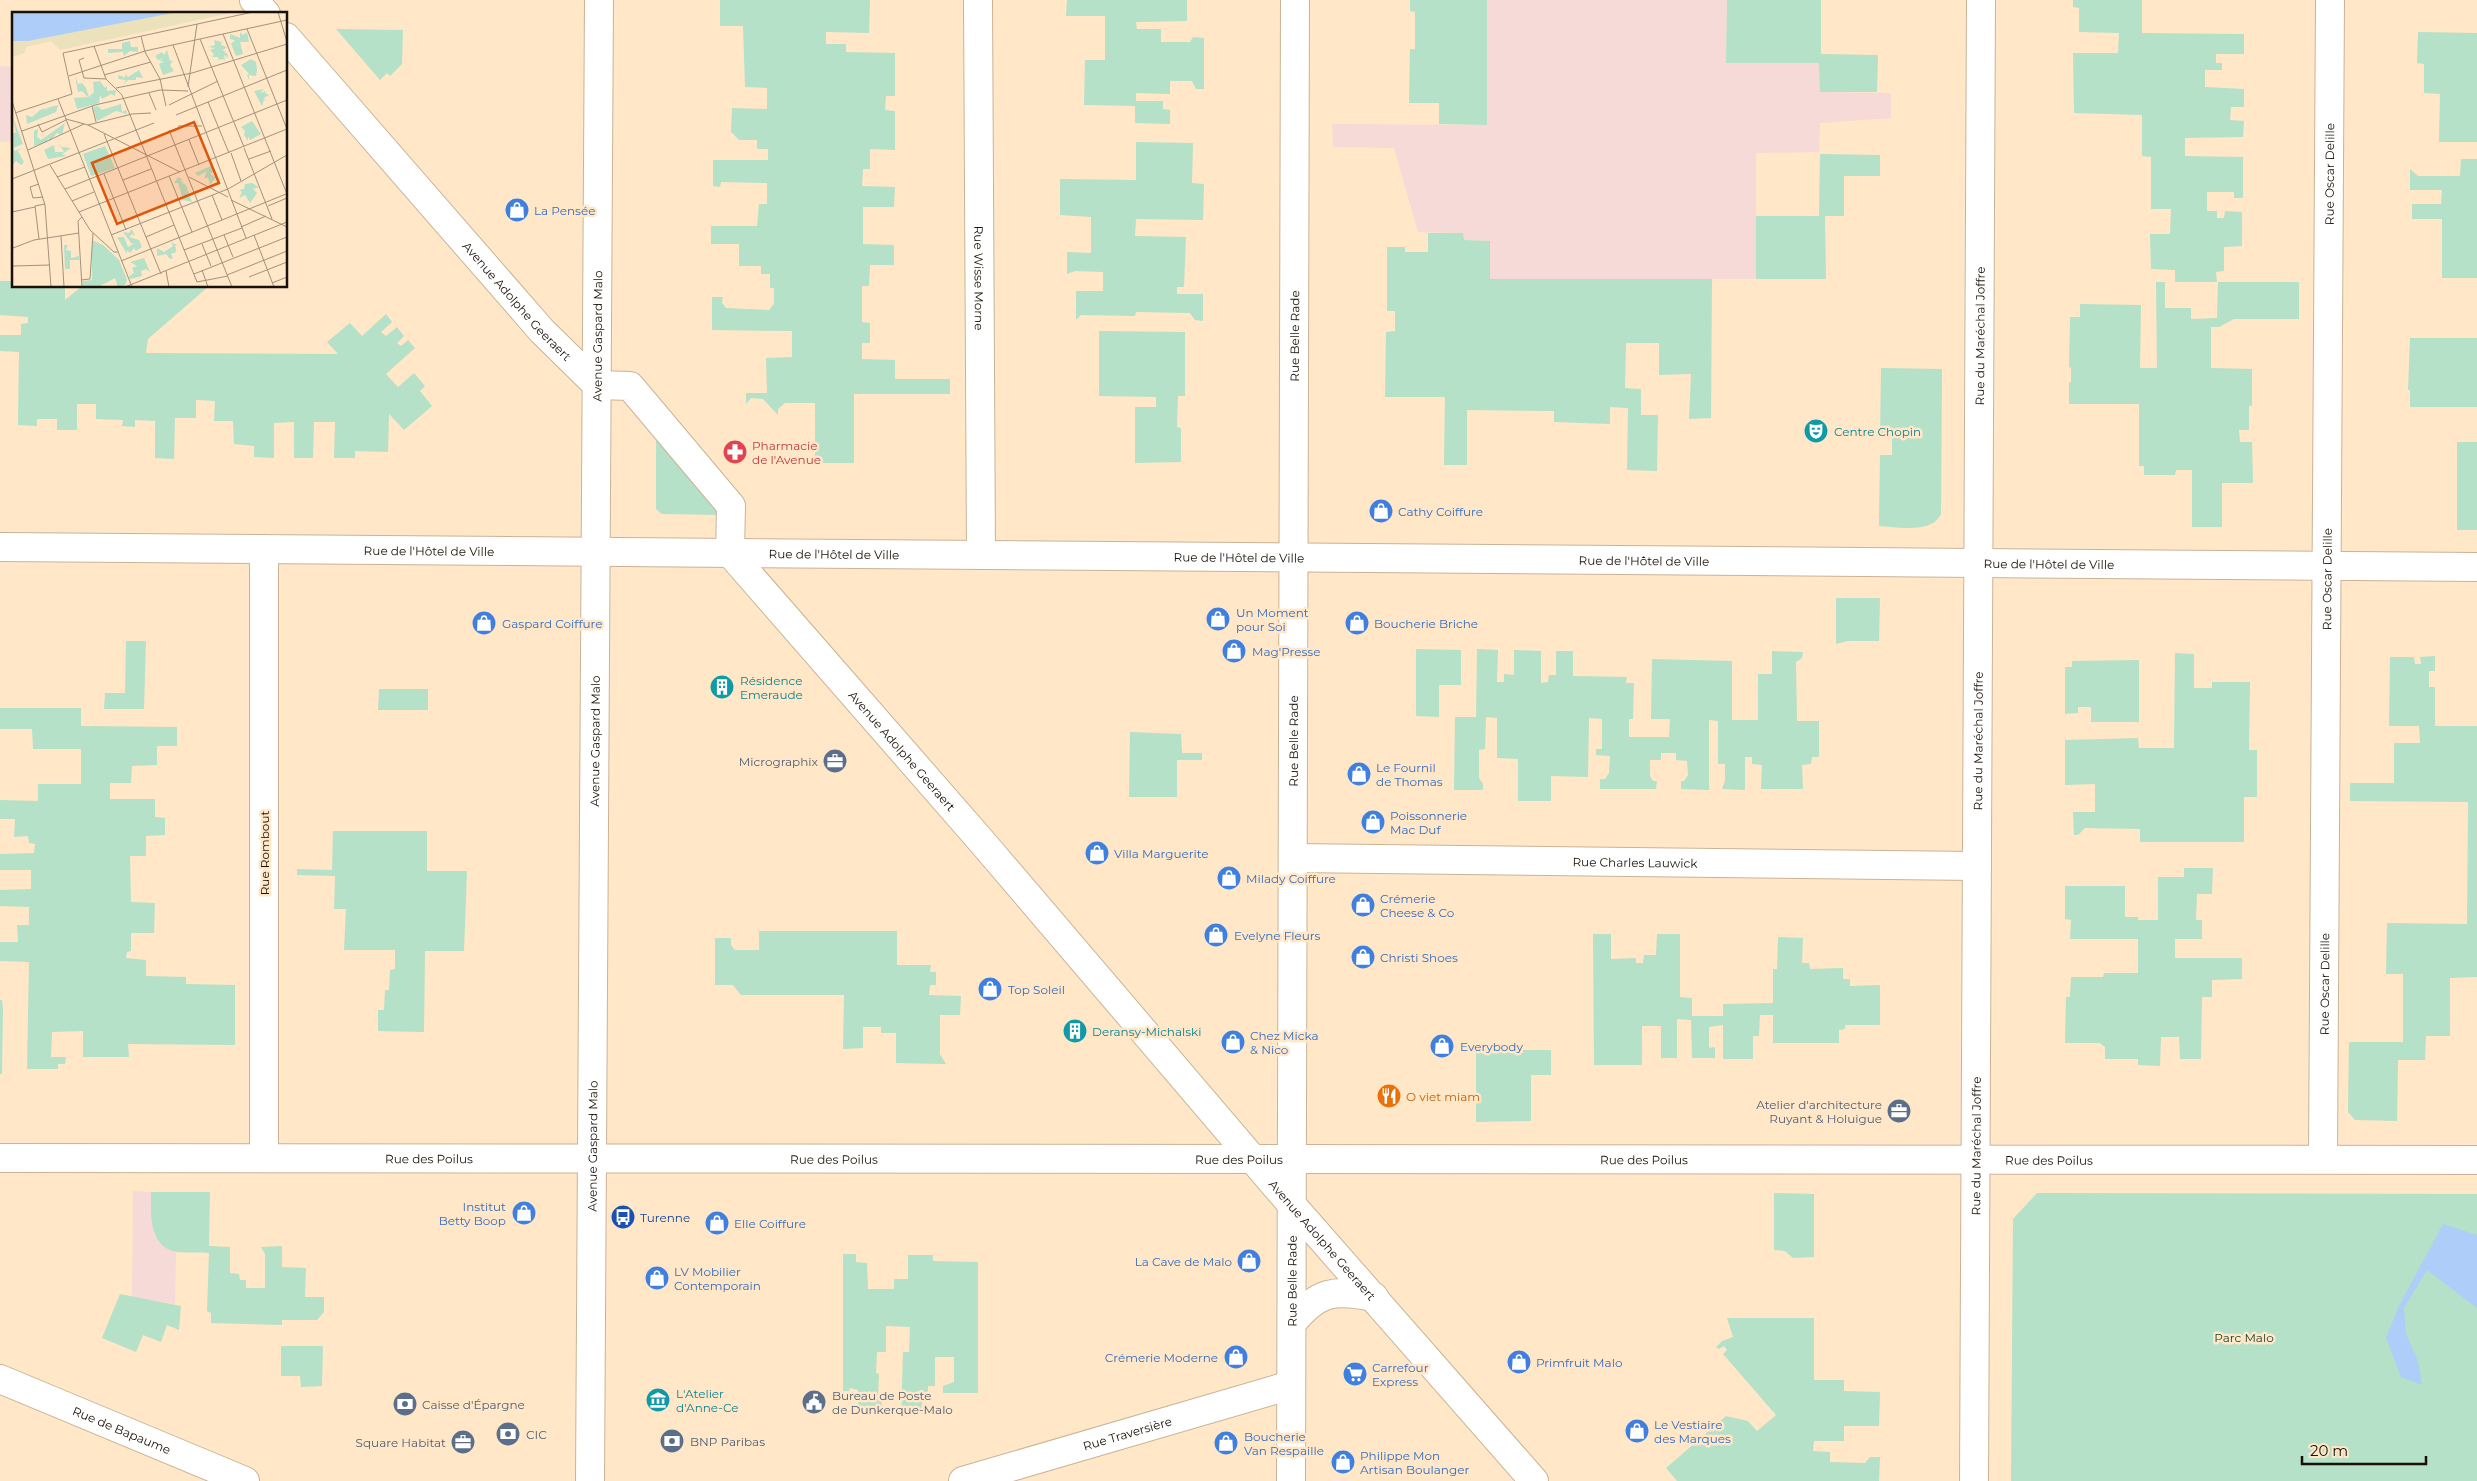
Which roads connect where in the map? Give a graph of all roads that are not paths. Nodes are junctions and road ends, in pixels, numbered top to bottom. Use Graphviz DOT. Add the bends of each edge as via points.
graph roads {
  1 [pos="254,0"];
  2 [pos="599,0"];
  3 [pos="978,0"];
  4 [pos="1295,0"];
  5 [pos="1981,0"];
  6 [pos="2330,0"];
  7 [pos="264,12"];
  8 [pos="288,40"];
  9 [pos="597,385"];
  10 [pos="0,547"];
  11 [pos="264,549"];
  12 [pos="596,552"];
  13 [pos="730,553"];
  14 [pos="981,555"];
  15 [pos="1295,557"];
  16 [pos="1979,563"];
  17 [pos="2327,565"];
  18 [pos="2477,567"];
  19 [pos="1294,858"];
  20 [pos="1977,866"];
  21 [pos="0,1158"];
  22 [pos="264,1158"];
  23 [pos="592,1158"];
  24 [pos="1253,1158"];
  25 [pos="1292,1158"];
  26 [pos="1976,1159"];
  27 [pos="2323,1159"];
  28 [pos="2477,1160"];
  29 [pos="1292,1205"];
  30 [pos="1374,1297"];
  31 [pos="1292,1323"];
  32 [pos="0,1379"];
  33 [pos="1291,1385"];
  34 [pos="245,1481"];
  35 [pos="590,1481"];
  36 [pos="963,1481"];
  37 [pos="1291,1481"];
  38 [pos="1534,1481"];
  39 [pos="1974,1481"];
  1 -- 7 [label="street"];
  2 -- 9 [label="street, Avenue Gaspard Malo"];
  3 -- 14 [label="street, Rue Wisse Morne"];
  4 -- 15 [label="street, Rue Belle Rade"];
  5 -- 16 [label="street, Rue du Maréchal Joffre"];
  6 -- 17 [label="street, Rue Oscar Delille"];
  8 -- 9 [label="street, Avenue Adolphe Geeraert" via="542,331"];
  9 -- 12 [label="street, Avenue Gaspard Malo"];
  9 -- 13 [label="street" via="630,386 731,506"];
  10 -- 11 [label="street, Rue de l'Hôtel de Ville"];
  11 -- 12 [label="street, Rue de l'Hôtel de Ville"];
  11 -- 22 [label="street, Rue Rombout"];
  12 -- 13 [label="street, Rue de l'Hôtel de Ville"];
  12 -- 23 [label="street, Avenue Gaspard Malo"];
  13 -- 14 [label="street, Rue de l'Hôtel de Ville"];
  13 -- 24 [label="street, Avenue Adolphe Geeraert"];
  14 -- 15 [label="street, Rue de l'Hôtel de Ville"];
  15 -- 16 [label="street, Rue de l'Hôtel de Ville"];
  15 -- 19 [label="street, Rue Belle Rade"];
  16 -- 17 [label="street, Rue de l'Hôtel de Ville"];
  16 -- 20 [label="street, Rue du Maréchal Joffre"];
  17 -- 18 [label="street, Rue de l'Hôtel de Ville"];
  17 -- 27 [label="street, Rue Oscar Delille"];
  19 -- 20 [label="street, Rue Charles Lauwick"];
  19 -- 25 [label="street, Rue Belle Rade"];
  20 -- 26 [label="street, Rue du Maréchal Joffre"];
  21 -- 22 [label="street, Rue des Poilus"];
  22 -- 23 [label="street, Rue des Poilus"];
  23 -- 24 [label="street, Rue des Poilus"];
  23 -- 35 [label="street, Avenue Gaspard Malo"];
  24 -- 25 [label="street, Rue des Poilus"];
  24 -- 29 [label="street, Avenue Adolphe Geeraert"];
  25 -- 26 [label="street, Rue des Poilus"];
  25 -- 29 [label="street, Rue Belle Rade"];
  26 -- 27 [label="street, Rue des Poilus"];
  26 -- 39 [label="street, Rue du Maréchal Joffre"];
  27 -- 28 [label="street, Rue des Poilus"];
  29 -- 30 [label="street, Avenue Adolphe Geeraert"];
  29 -- 31 [label="street, Rue Belle Rade"];
  30 -- 31 [label="street" via="1325,1294 1308,1304"];
  30 -- 38 [label="street, Avenue Adolphe Geeraert"];
  31 -- 33 [label="street, Rue Belle Rade"];
  32 -- 34 [label="street, Rue de Bapaume"];
  33 -- 36 [label="street, Rue Traversière"];
  33 -- 37 [label="street, Rue Belle Rade"];
}
